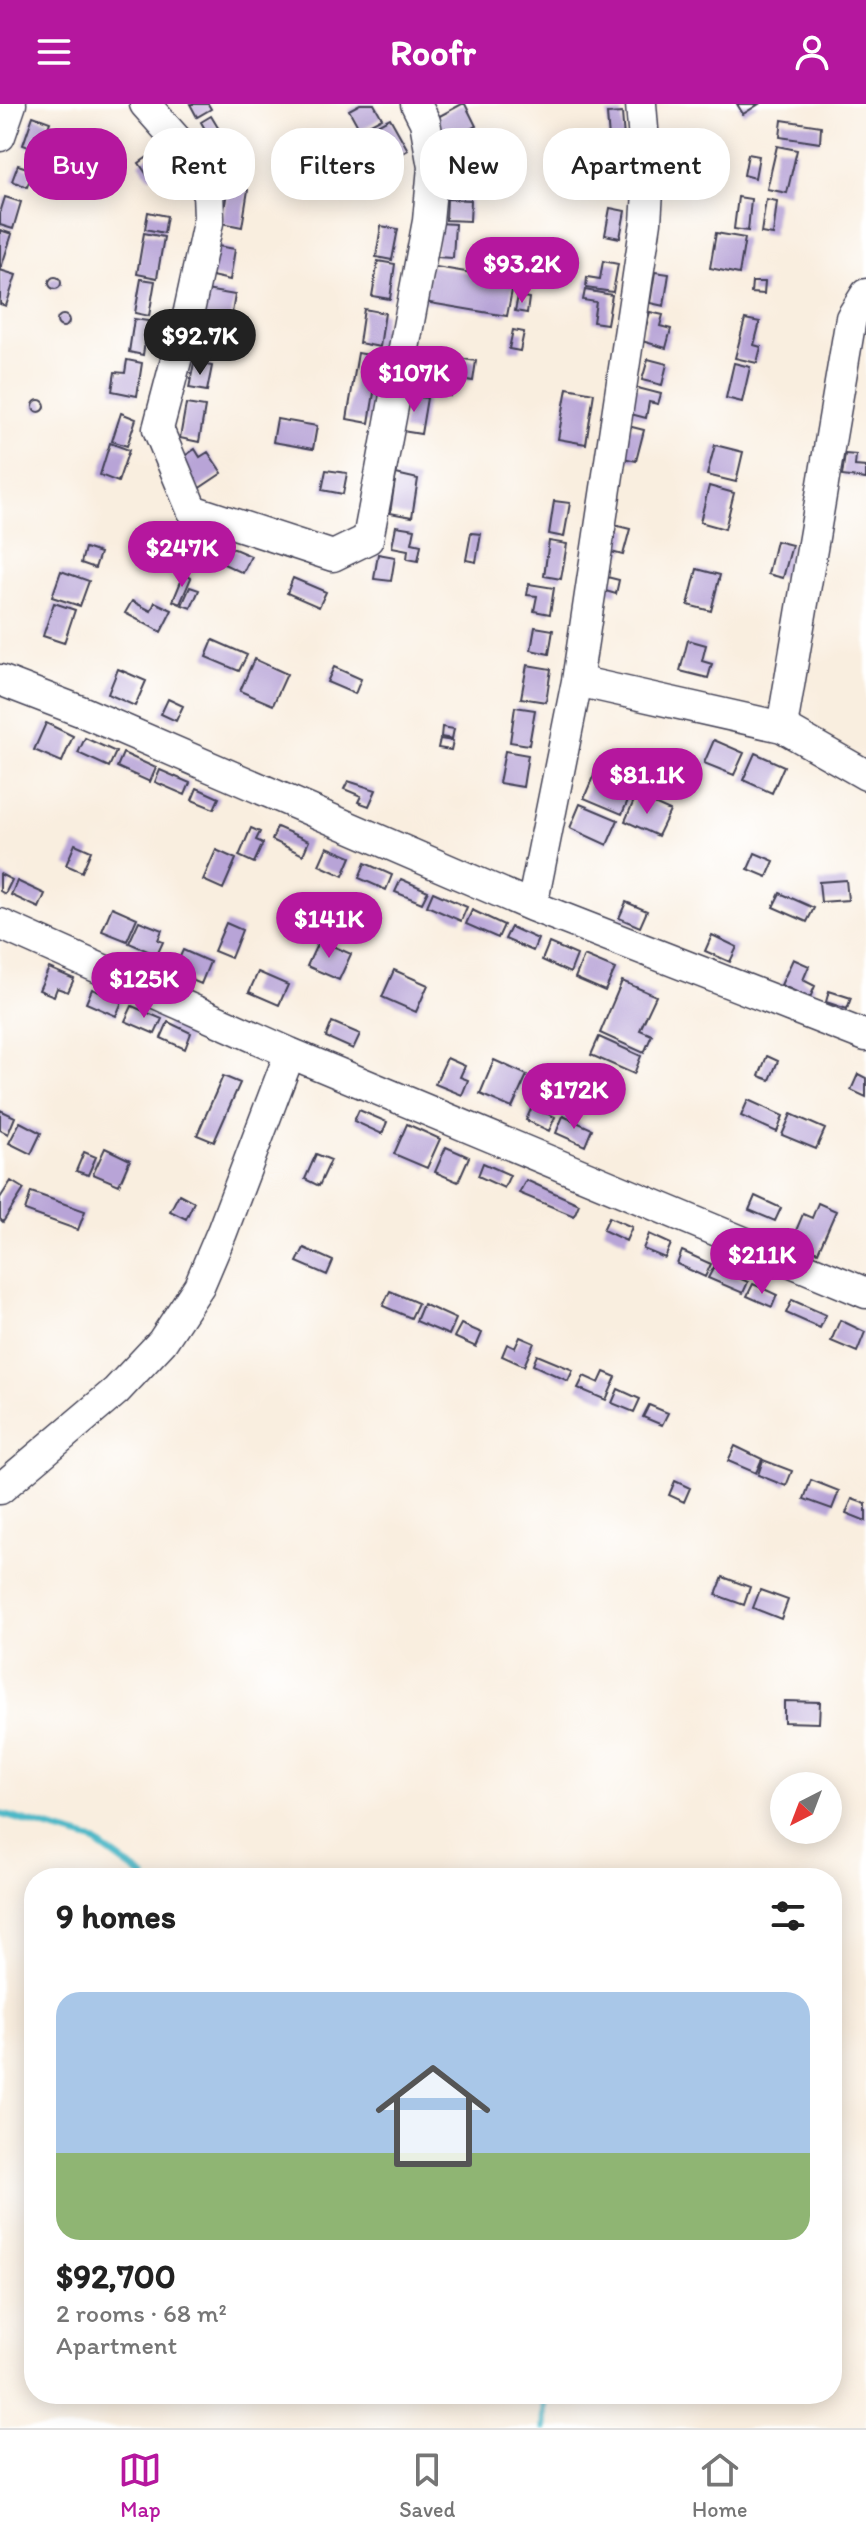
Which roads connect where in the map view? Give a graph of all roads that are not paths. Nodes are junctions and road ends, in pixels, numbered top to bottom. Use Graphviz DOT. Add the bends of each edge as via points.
graph roads {
  1 [pos="11,104"];
  2 [pos="145,104"];
  3 [pos="416,104"];
  4 [pos="641,104"];
  5 [pos="0,136"];
  6 [pos="866,294"];
  7 [pos="0,680"];
  8 [pos="577,681"];
  9 [pos="782,727"];
  10 [pos="866,775"];
  11 [pos="532,906"];
  12 [pos="0,924"];
  13 [pos="866,1036"];
  14 [pos="290,1053"];
  15 [pos="866,1293"];
  16 [pos="0,1489"];
  1 -- 5 [label="street"];
  2 -- 3 [label="street" via="200,166 208,192 209,218 158,429 192,510 333,556 368,539 428,221 433,167"];
  4 -- 8 [label="street" via="646,222"];
  6 -- 9 [label="street" via="851,318"];
  7 -- 11 [label="street"];
  8 -- 9 [label="street"];
  8 -- 11 [label="street"];
  9 -- 10 [label="street"];
  11 -- 13 [label="street"];
  12 -- 14 [label="street"];
  14 -- 15 [label="street"];
  14 -- 16 [label="street" via="199,1286 162,1342 116,1391"];
}
